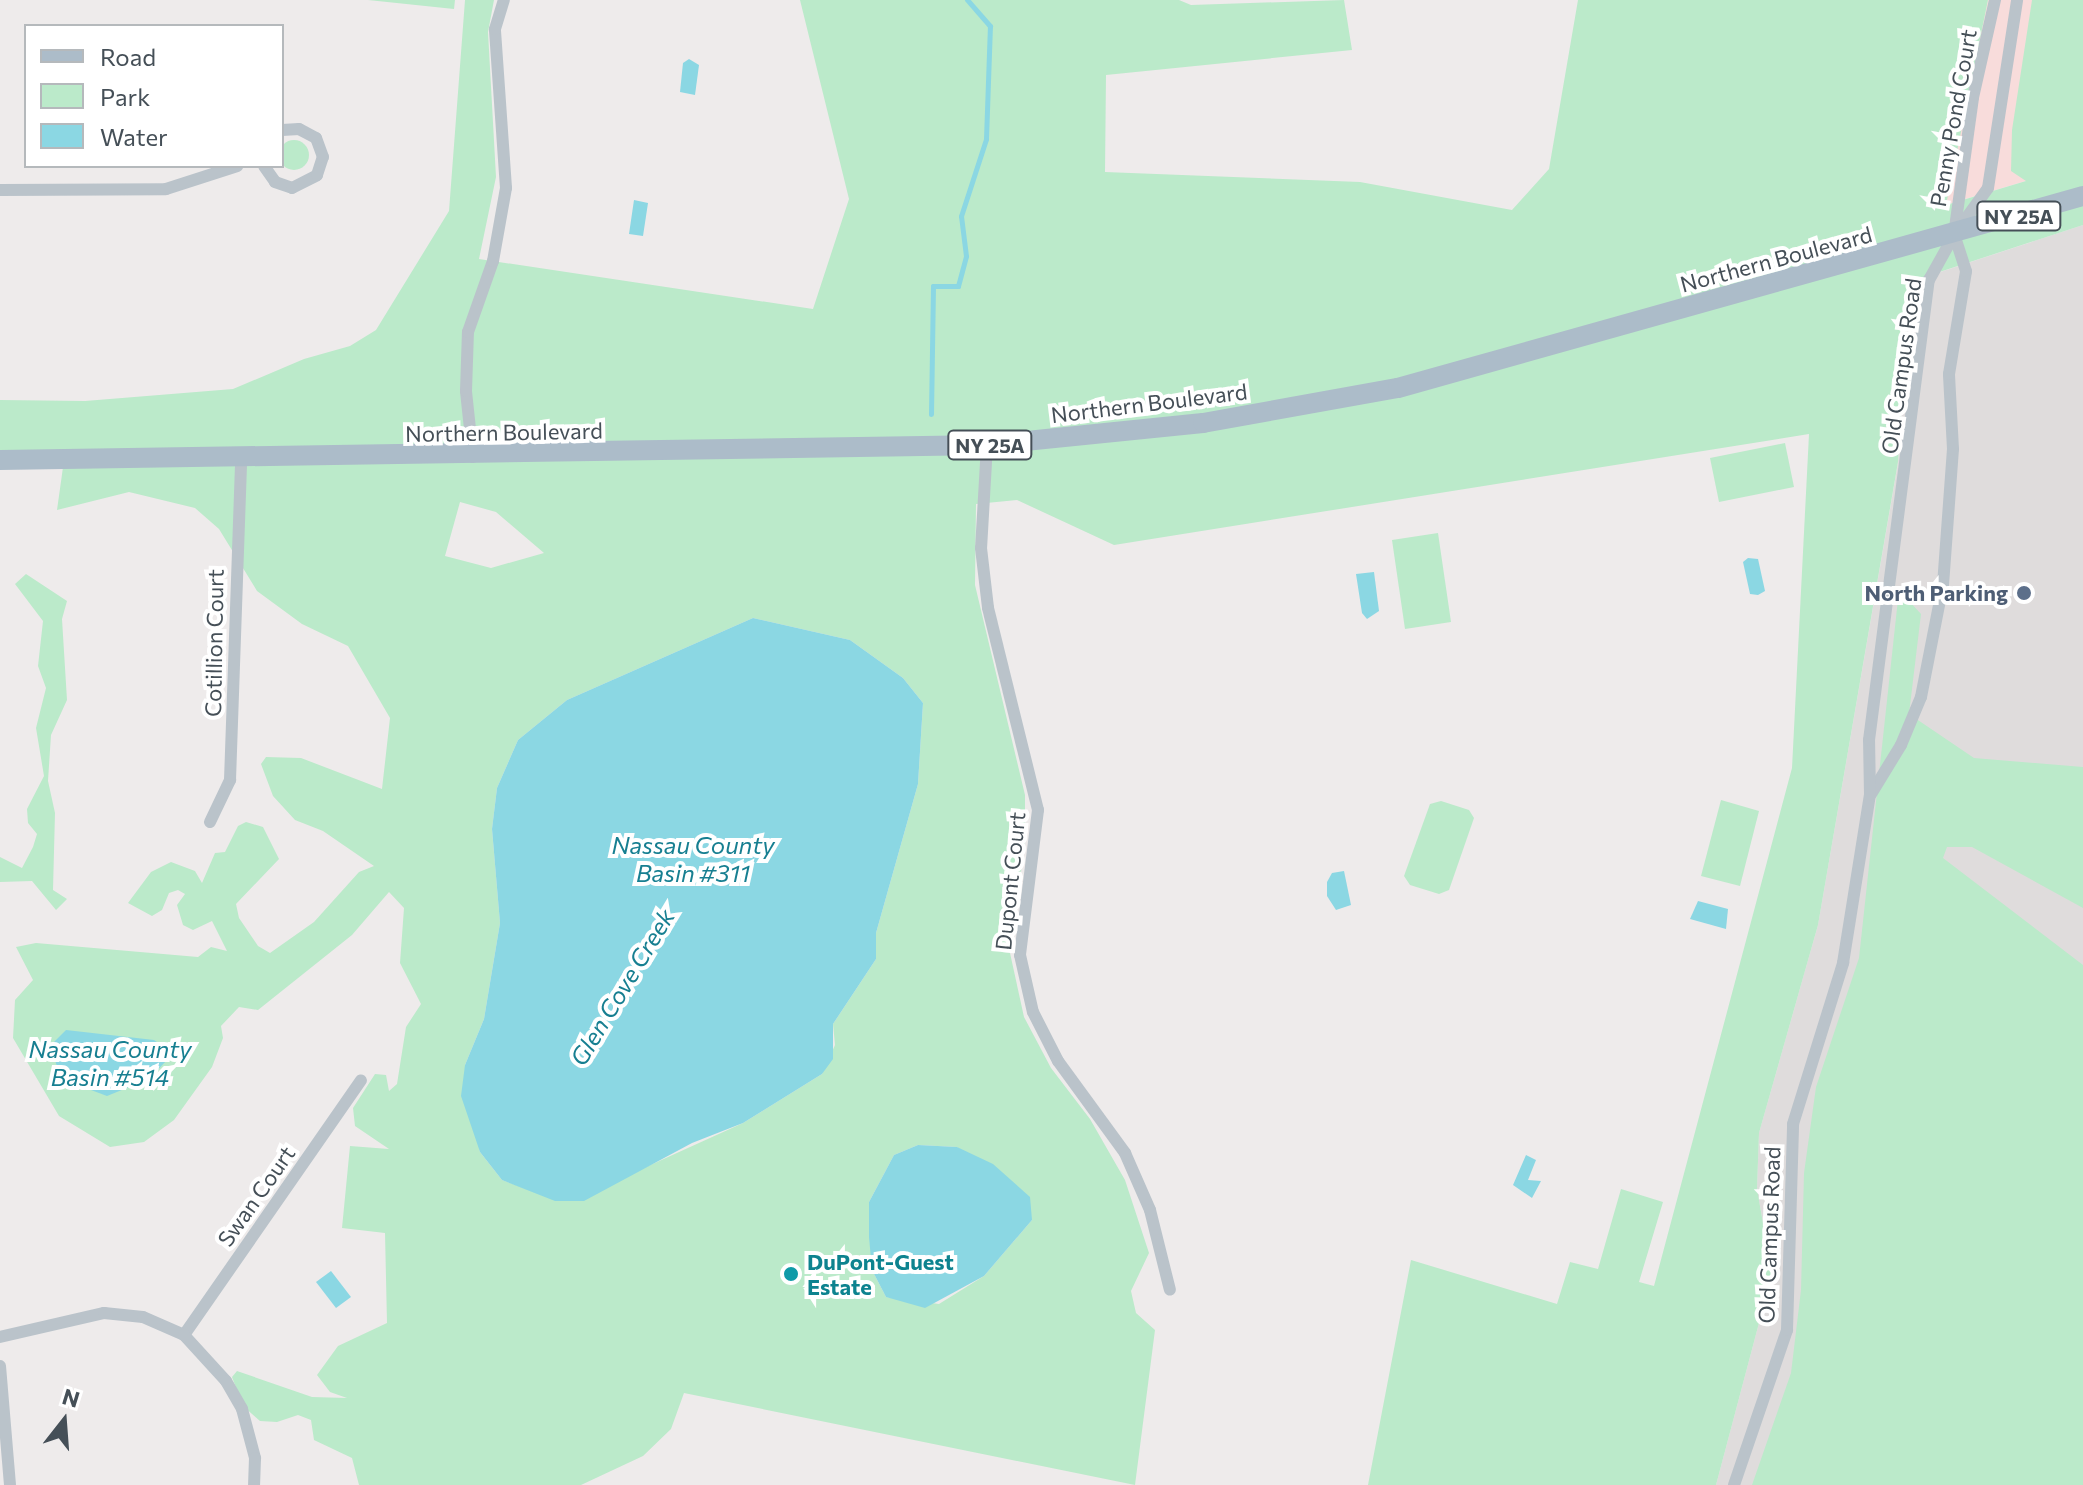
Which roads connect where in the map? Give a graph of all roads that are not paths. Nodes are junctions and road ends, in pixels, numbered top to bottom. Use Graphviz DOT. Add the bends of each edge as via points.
graph roads {
  1 [pos="504,0"];
  2 [pos="1995,0"];
  3 [pos="2017,0"];
  4 [pos="284,130"];
  5 [pos="231,168"];
  6 [pos="265,168"];
  7 [pos="0,190"];
  8 [pos="2083,196"];
  9 [pos="1954,235"];
  10 [pos="987,445"];
  11 [pos="473,457"];
  12 [pos="0,460"];
  13 [pos="241,460"];
  14 [pos="1870,795"];
  15 [pos="210,822"];
  16 [pos="361,1080"];
  17 [pos="1170,1290"];
  18 [pos="184,1335"];
  19 [pos="0,1337"];
  20 [pos="0,1366"];
  21 [pos="10,1485"];
  22 [pos="254,1485"];
  23 [pos="1734,1485"];
  1 -- 11 [label="street" via="495,40 506,188 493,261 468,332 466,391"];
  2 -- 9 [label="street, Penny Pond Court" via="1973,98"];
  3 -- 9 [label="street, Penny Pond Court" via="1988,188"];
  4 -- 6 [label="street" via="299,129 316,138 322,166 310,182 292,188 275,182"];
  5 -- 7 [label="street" via="166,189"];
  8 -- 9 [label="main road, Northern Boulevard / NY 25A"];
  9 -- 10 [label="main road, Northern Boulevard / NY 25A" via="1398,388 1203,423"];
  9 -- 14 [label="street, Old Campus Road" via="1929,280 1869,740"];
  9 -- 14 [label="street, Old Campus Road" via="1966,271 1949,374 1953,449 1943,585 1921,697"];
  10 -- 11 [label="main road, Northern Boulevard / NY 25A"];
  10 -- 17 [label="street, Dupont Court" via="981,548 988,608 1038,810 1020,955 1033,1012 1058,1061 1125,1153 1150,1210"];
  11 -- 13 [label="main road, Northern Boulevard / NY 25A"];
  12 -- 13 [label="main road, Northern Boulevard / NY 25A"];
  13 -- 15 [label="street, Cotillion Court" via="230,780"];
  14 -- 23 [label="street, Old Campus Road" via="1843,963 1793,1124 1787,1330"];
  16 -- 18 [label="street, Swan Court"];
  18 -- 19 [label="street" via="143,1317 104,1313"];
  18 -- 22 [label="street" via="226,1381 242,1409 255,1458"];
  20 -- 21 [label="street"];
}
